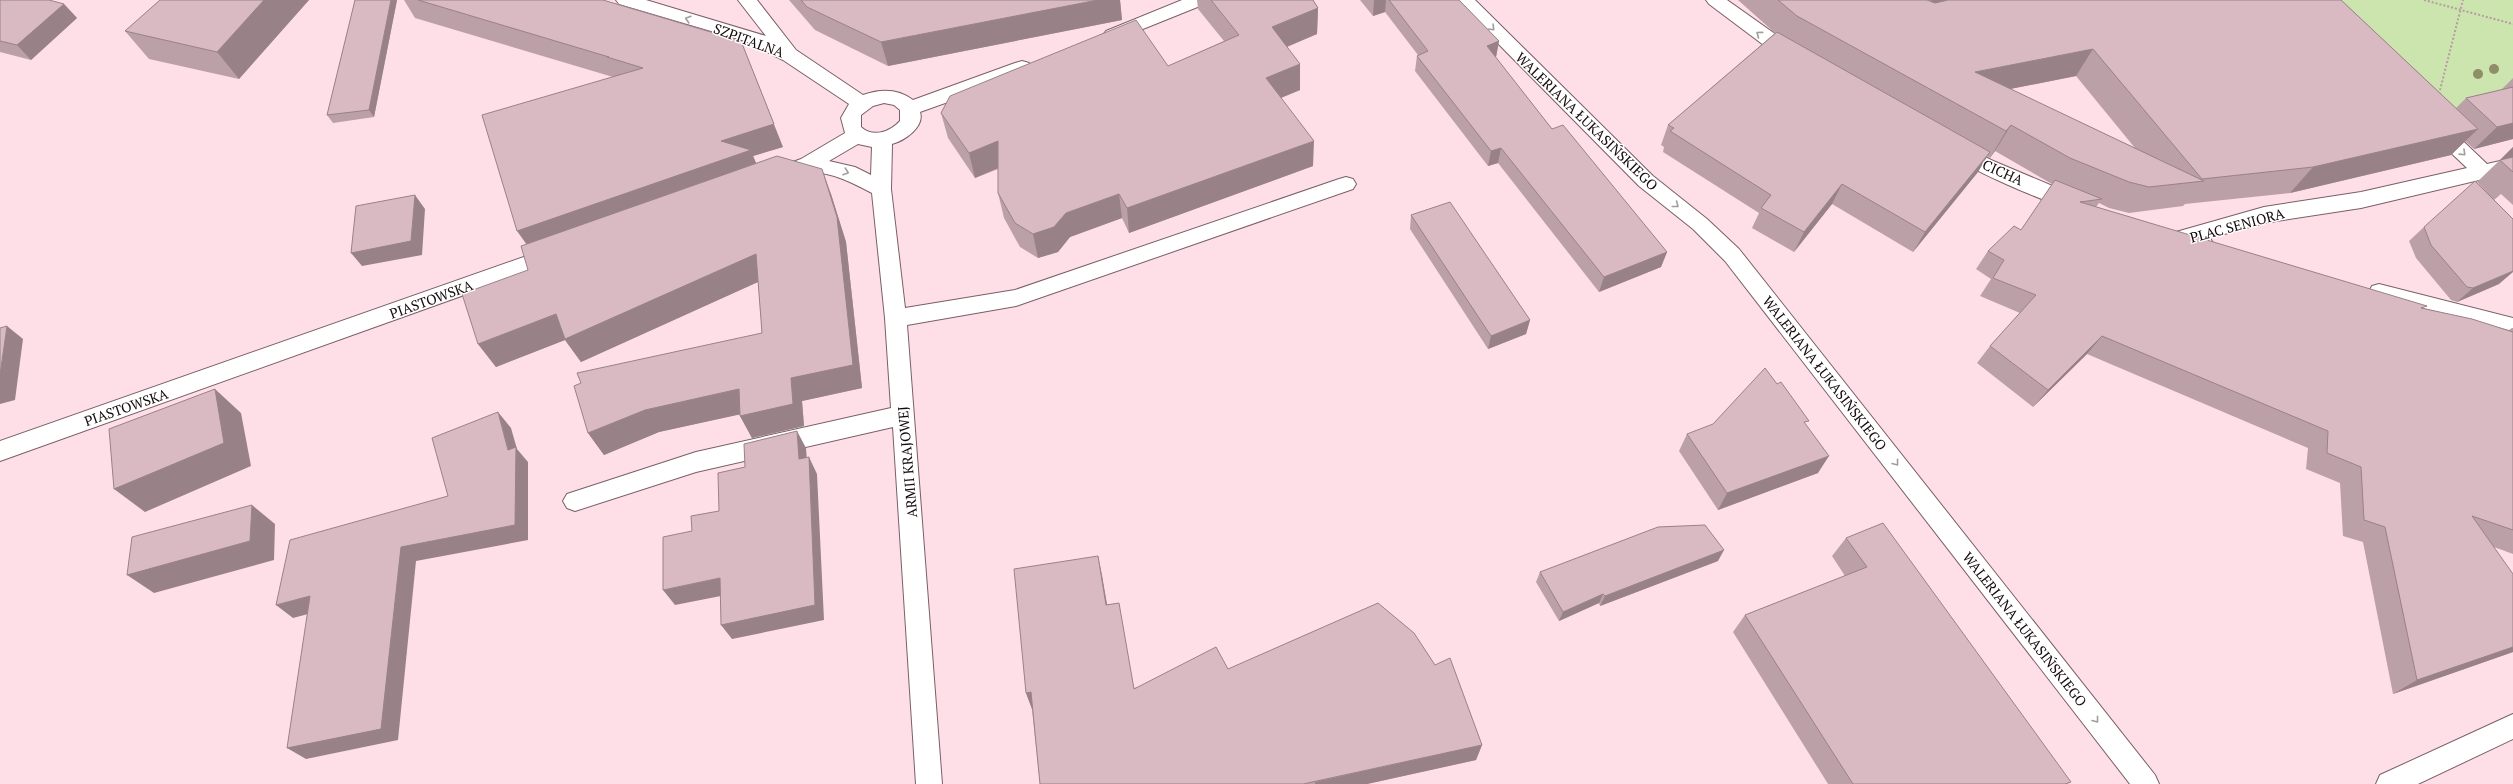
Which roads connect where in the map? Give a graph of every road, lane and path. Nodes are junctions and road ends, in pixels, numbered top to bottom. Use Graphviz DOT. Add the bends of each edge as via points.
graph roads {
  1 [pos="625,0"];
  2 [pos="747,0"];
  3 [pos="1199,0"];
  4 [pos="1464,0"];
  5 [pos="1715,0"];
  6 [pos="2424,0"];
  7 [pos="2463,0"];
  8 [pos="2459,10"];
  9 [pos="2513,24"];
  10 [pos="1099,40"];
  11 [pos="790,55"];
  12 [pos="1042,61"];
  13 [pos="1807,64"];
  14 [pos="2438,96"];
  15 [pos="861,103"];
  16 [pos="910,108"];
  17 [pos="2422,113"];
  18 [pos="857,135"];
  19 [pos="882,140"];
  20 [pos="1943,142"];
  21 [pos="808,164"];
  22 [pos="2513,165"];
  23 [pos="2484,173"];
  24 [pos="2459,179"];
  25 [pos="763,180"];
  26 [pos="1346,184"];
  27 [pos="881,190"];
  28 [pos="2475,196"];
  29 [pos="2089,209"];
  30 [pos="576,246"];
  31 [pos="2221,249"];
  32 [pos="2362,288"];
  33 [pos="896,318"];
  34 [pos="2513,327"];
  35 [pos="903,415"];
  36 [pos="0,451"];
  37 [pos="575,501"];
  38 [pos="2513,726"];
  39 [pos="929,784"];
  40 [pos="2146,784"];
  41 [pos="2389,784"];
  11 -- 1 [label="street, SZPITALNA, one-way" via="751,38"];
  2 -- 11 [label="street"];
  3 -- 10 [label="street"];
  4 -- 40 [label="street, WALERIANA ŁUKASIŃSKIEGO, one-way" via="1646,181 1700,224 1732,255"];
  13 -- 5 [label="street, one-way" via="1779,49"];
  6 -- 8 [label="path"];
  7 -- 8 [label="path"];
  8 -- 9 [label="path"];
  8 -- 14 [label="path"];
  11 -- 15 [label="street, SZPITALNA"];
  12 -- 16 [label="street"];
  15 -- 16 [label="street" via="884,96 900,99"];
  15 -- 18 [label="street" via="853,111 850,119 851,128"];
  16 -- 19 [label="street" via="912,116 903,131"];
  17 -- 23 [label="street, one-way"];
  18 -- 19 [label="street"];
  18 -- 21 [label="street"];
  19 -- 27 [label="street, ARMII KRAJOWEJ"];
  20 -- 29 [label="street, CICHA" via="1984,165"];
  21 -- 25 [label="street"];
  21 -- 27 [label="street, one-way" via="848,172"];
  22 -- 23 [label="street, PLAC SENIORA"];
  23 -- 24 [label="street, PLAC SENIORA"];
  24 -- 28 [label="street"];
  24 -- 31 [label="street, PLAC SENIORA" via="2361,200 2264,215 2176,236"];
  26 -- 33 [label="street" via="1016,298"];
  27 -- 33 [label="street, ARMII KRAJOWEJ"];
  30 -- 36 [label="street, PIASTOWSKA"];
  32 -- 34 [label="street"];
  33 -- 35 [label="street, ARMII KRAJOWEJ"];
  35 -- 37 [label="street" via="696,462"];
  35 -- 39 [label="street, ARMII KRAJOWEJ"];
  38 -- 41 [label="street"];
}
